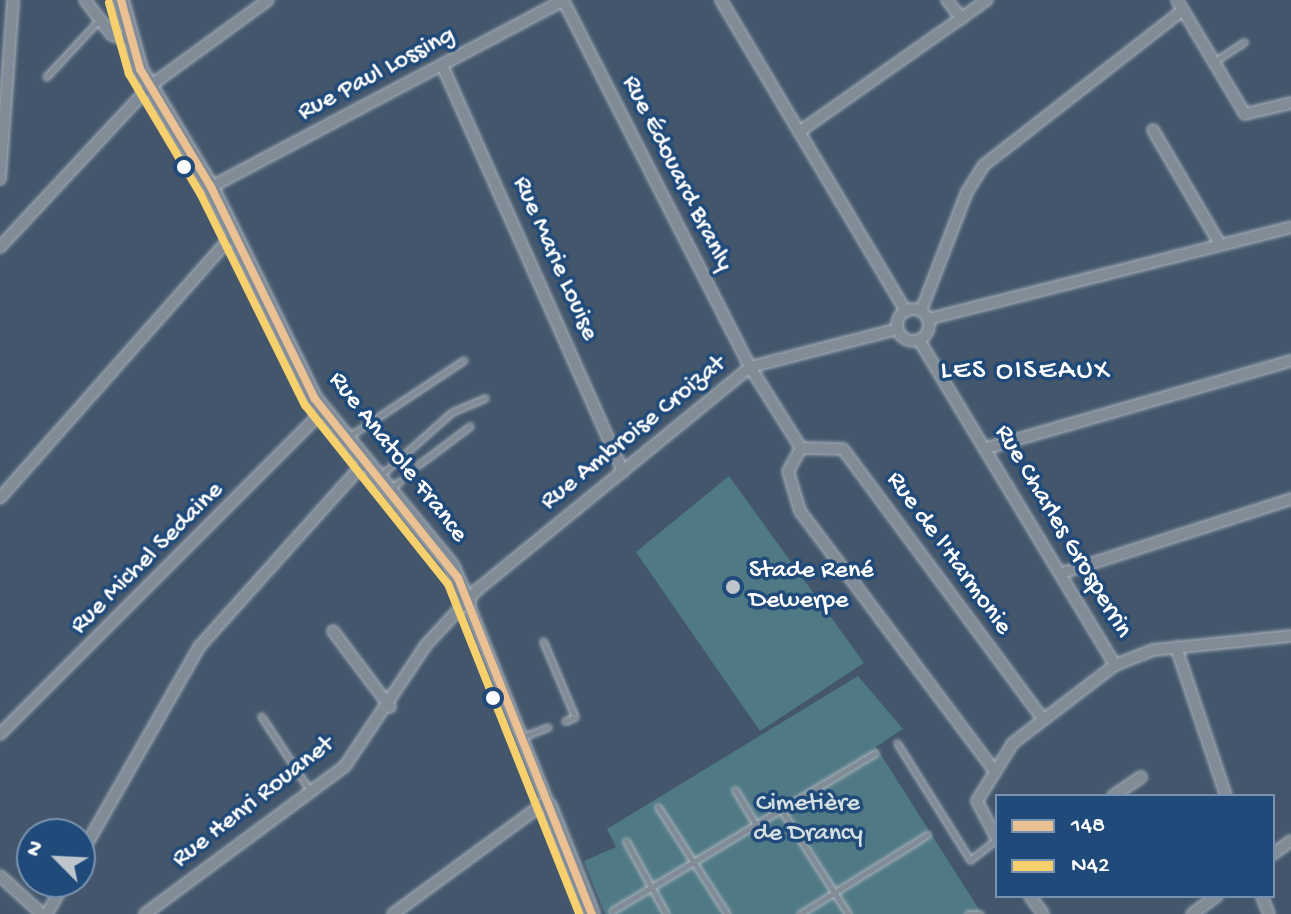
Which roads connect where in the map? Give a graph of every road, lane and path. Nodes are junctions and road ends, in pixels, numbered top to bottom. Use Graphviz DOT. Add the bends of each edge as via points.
graph roads {
  1 [pos="13,0"];
  2 [pos="85,0"];
  3 [pos="563,0"];
  4 [pos="721,0"];
  5 [pos="947,0"];
  6 [pos="987,0"];
  7 [pos="262,1"];
  8 [pos="126,4"];
  9 [pos="1180,5"];
  10 [pos="962,19"];
  11 [pos="99,20"];
  12 [pos="0,29"];
  13 [pos="12,37"];
  14 [pos="132,41"];
  15 [pos="1244,42"];
  16 [pos="1214,62"];
  17 [pos="442,65"];
  18 [pos="46,77"];
  19 [pos="150,86"];
  20 [pos="1291,103"];
  21 [pos="1153,130"];
  22 [pos="799,132"];
  23 [pos="0,179"];
  24 [pos="211,187"];
  25 [pos="1291,227"];
  26 [pos="233,235"];
  27 [pos="1220,244"];
  28 [pos="0,247"];
  29 [pos="906,311"];
  30 [pos="924,315"];
  31 [pos="898,329"];
  32 [pos="919,340"];
  33 [pos="464,360"];
  34 [pos="1291,361"];
  35 [pos="750,367"];
  36 [pos="485,398"];
  37 [pos="323,411"];
  38 [pos="470,426"];
  39 [pos="346,438"];
  40 [pos="801,448"];
  41 [pos="987,448"];
  42 [pos="366,461"];
  43 [pos="418,465"];
  44 [pos="623,471"];
  45 [pos="379,477"];
  46 [pos="2,490"];
  47 [pos="1291,499"];
  48 [pos="1062,573"];
  49 [pos="468,603"];
  50 [pos="333,631"];
  51 [pos="1290,640"];
  52 [pos="543,641"];
  53 [pos="1176,647"];
  54 [pos="1115,665"];
  55 [pos="390,707"];
  56 [pos="261,716"];
  57 [pos="1043,719"];
  58 [pos="565,721"];
  59 [pos="548,727"];
  60 [pos="0,734"];
  61 [pos="521,738"];
  62 [pos="897,743"];
  63 [pos="875,753"];
  64 [pos="995,772"];
  65 [pos="1141,777"];
  66 [pos="735,790"];
  67 [pos="311,793"];
  68 [pos="1116,794"];
  69 [pos="1225,794"];
  70 [pos="548,803"];
  71 [pos="777,803"];
  72 [pos="658,807"];
  73 [pos="783,812"];
  74 [pos="96,828"];
  75 [pos="758,828"];
  76 [pos="927,835"];
  77 [pos="995,835"];
  78 [pos="626,841"];
  79 [pos="995,841"];
  80 [pos="697,866"];
  81 [pos="0,876"];
  82 [pos="653,889"];
  83 [pos="834,893"];
  84 [pos="1214,898"];
  85 [pos="612,911"];
  86 [pos="978,913"];
  87 [pos="44,914"];
  88 [pos="145,914"];
  89 [pos="393,914"];
  90 [pos="592,914"];
  91 [pos="666,914"];
  92 [pos="727,914"];
  93 [pos="800,914"];
  94 [pos="848,914"];
  95 [pos="968,914"];
  96 [pos="1192,914"];
  1 -- 13 [label="street"];
  2 -- 11 [label="street"];
  3 -- 17 [label="street, Rue Paul Lossing"];
  3 -- 35 [label="street, Rue Édouard Branly"];
  4 -- 22 [label="street"];
  5 -- 10 [label="street"];
  6 -- 10 [label="street"];
  7 -- 19 [label="street"];
  8 -- 14 [label="main road, Rue Anatole France"];
  9 -- 16 [label="street"];
  9 -- 30 [label="street" via="984,165 967,192"];
  10 -- 22 [label="street"];
  11 -- 14 [label="street" via="112,35"];
  11 -- 18 [label="lane"];
  12 -- 13 [label="lane"];
  13 -- 23 [label="street"];
  14 -- 19 [label="main road, Rue Anatole France"];
  15 -- 16 [label="lane"];
  16 -- 20 [label="street" via="1245,114"];
  17 -- 24 [label="street, Rue Paul Lossing"];
  17 -- 44 [label="street, Rue Marie Louise"];
  19 -- 24 [label="main road, Rue Anatole France"];
  19 -- 28 [label="street"];
  21 -- 27 [label="street"];
  22 -- 29 [label="street"];
  24 -- 26 [label="main road, Rue Anatole France"];
  25 -- 27 [label="street"];
  26 -- 37 [label="main road, Rue Anatole France"];
  26 -- 46 [label="street"];
  27 -- 30 [label="street"];
  29 -- 30 [label="street"];
  29 -- 31 [label="street"];
  30 -- 32 [label="street"];
  31 -- 32 [label="street"];
  31 -- 35 [label="street, Rue Ambroise Croizat"];
  32 -- 41 [label="street, Rue Charles Grosperrin"];
  33 -- 39 [label="lane"];
  34 -- 41 [label="street"];
  35 -- 40 [label="street, Rue Édouard Branly"];
  35 -- 44 [label="street, Rue Ambroise Croizat"];
  36 -- 45 [label="lane" via="452,412"];
  37 -- 39 [label="main road, Rue Anatole France"];
  37 -- 60 [label="street, Rue Michel Sedaine"];
  38 -- 43 [label="lane"];
  39 -- 42 [label="main road, Rue Anatole France"];
  40 -- 57 [label="street, Rue de l'Harmonie" via="843,449"];
  40 -- 64 [label="street" via="788,471 800,511"];
  41 -- 48 [label="street, Rue Charles Grosperrin"];
  42 -- 45 [label="main road, Rue Anatole France"];
  42 -- 74 [label="street" via="199,647"];
  44 -- 49 [label="street, Rue Ambroise Croizat"];
  45 -- 49 [label="main road, Rue Anatole France" via="395,485 451,565"];
  47 -- 48 [label="street"];
  48 -- 54 [label="street, Rue Charles Grosperrin"];
  49 -- 55 [label="street, Rue Henri Rouanet" via="426,645"];
  49 -- 61 [label="street, Rue Anatole France"];
  50 -- 55 [label="street"];
  51 -- 53 [label="street"];
  52 -- 58 [label="lane" via="575,717"];
  53 -- 54 [label="street"];
  53 -- 69 [label="street"];
  54 -- 57 [label="street"];
  55 -- 67 [label="street, Rue Henri Rouanet" via="345,766"];
  56 -- 67 [label="lane"];
  57 -- 64 [label="street" via="1013,743"];
  59 -- 61 [label="lane"];
  61 -- 70 [label="street, Rue Anatole France"];
  62 -- 79 [label="lane" via="970,860"];
  63 -- 73 [label="lane"];
  64 -- 77 [label="street" via="977,801"];
  65 -- 68 [label="street"];
  66 -- 75 [label="lane"];
  67 -- 88 [label="street, Rue Henri Rouanet"];
  70 -- 89 [label="street"];
  70 -- 90 [label="main road, Rue Anatole France"];
  71 -- 73 [label="lane"];
  72 -- 80 [label="lane"];
  73 -- 75 [label="lane"];
  73 -- 83 [label="lane"];
  75 -- 80 [label="lane"];
  76 -- 83 [label="lane"];
  78 -- 82 [label="lane"];
  80 -- 82 [label="lane"];
  80 -- 92 [label="lane"];
  81 -- 87 [label="street"];
  82 -- 85 [label="lane"];
  82 -- 91 [label="lane"];
  83 -- 93 [label="lane"];
  83 -- 94 [label="lane"];
  84 -- 96 [label="street"];
  86 -- 95 [label="lane"];
}
